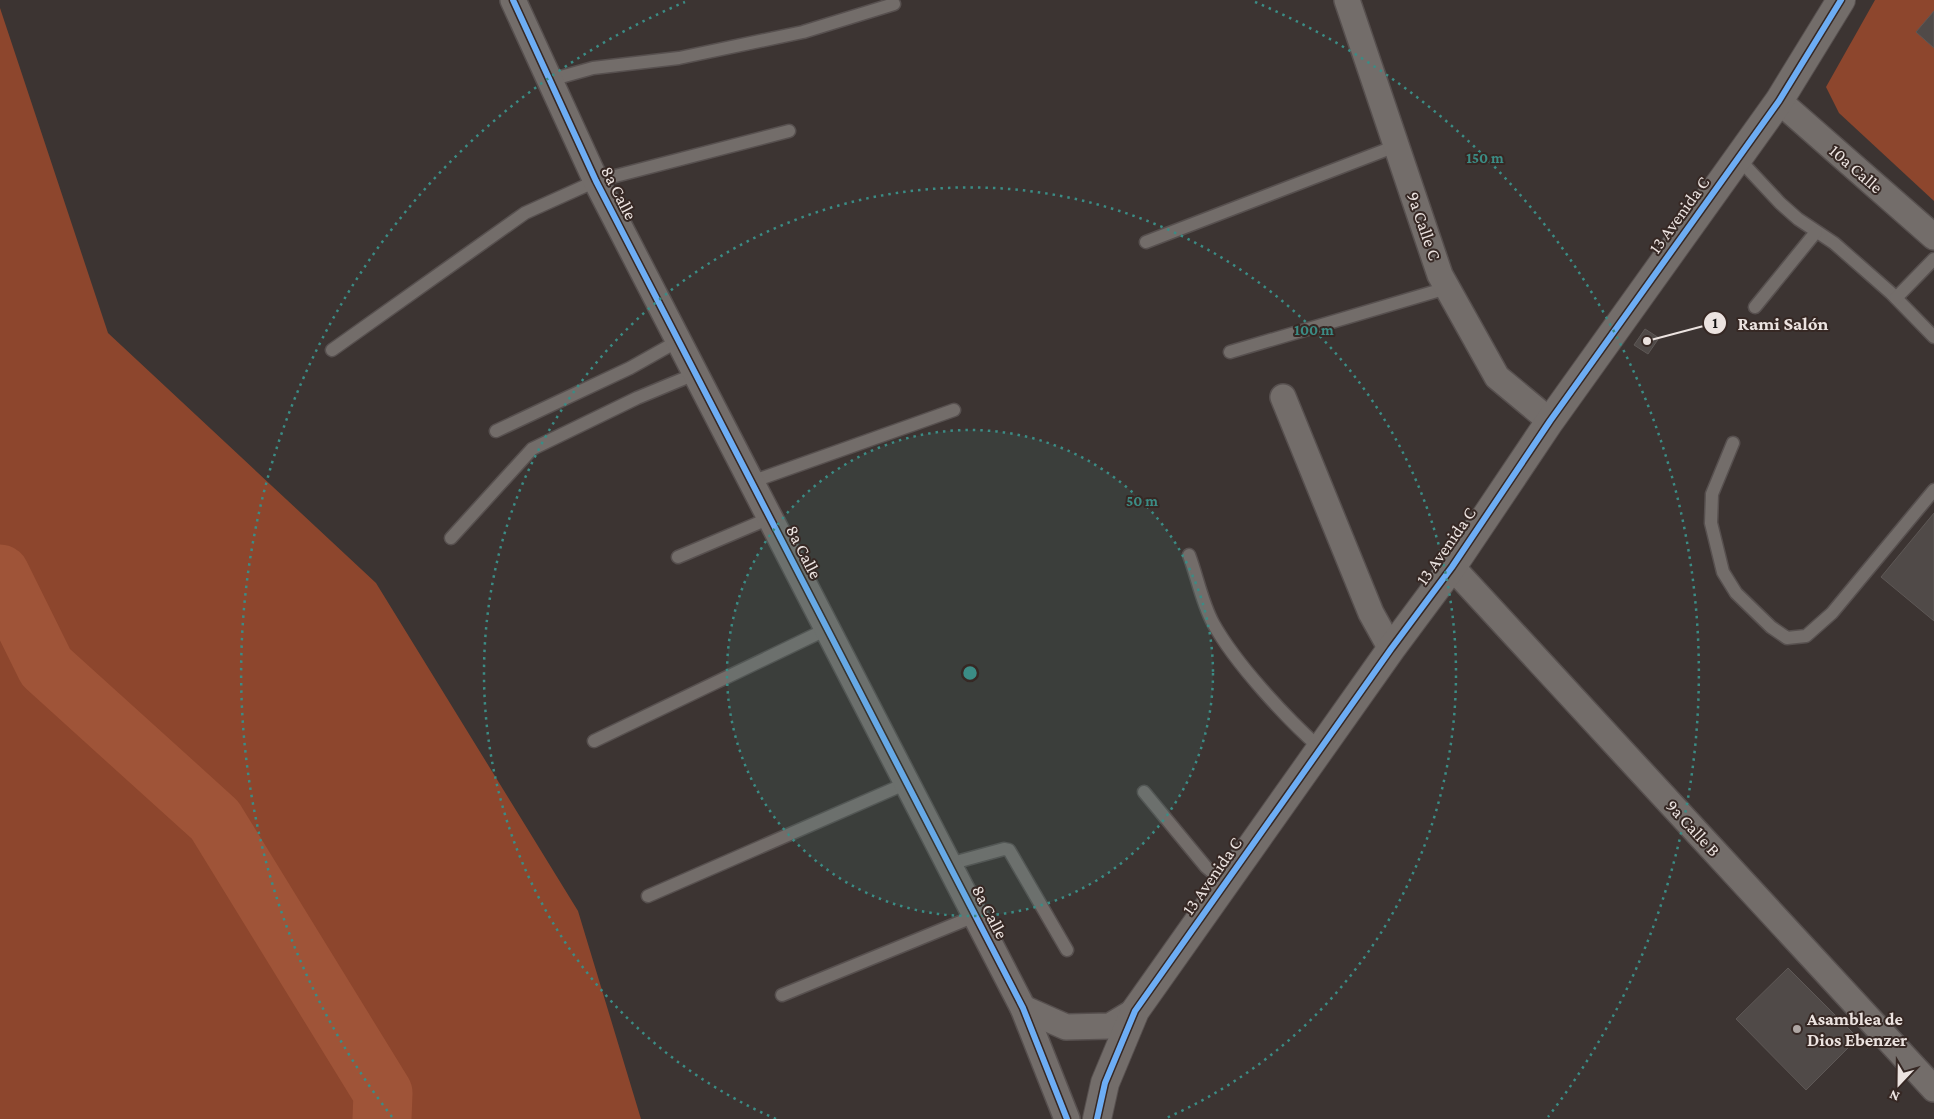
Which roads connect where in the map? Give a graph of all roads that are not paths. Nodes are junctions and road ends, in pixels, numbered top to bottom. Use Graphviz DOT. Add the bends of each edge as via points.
graph roads {
  1 [pos="513,0"];
  2 [pos="1347,0"];
  3 [pos="1841,0"];
  4 [pos="894,4"];
  5 [pos="550,80"];
  6 [pos="1779,100"];
  7 [pos="789,131"];
  8 [pos="1396,146"];
  9 [pos="1738,158"];
  10 [pos="596,181"];
  11 [pos="1816,232"];
  12 [pos="1934,237"];
  13 [pos="1146,242"];
  14 [pos="1934,259"];
  15 [pos="1447,288"];
  16 [pos="1896,298"];
  17 [pos="1755,307"];
  18 [pos="1934,337"];
  19 [pos="678,341"];
  20 [pos="332,350"];
  21 [pos="1230,352"];
  22 [pos="695,374"];
  23 [pos="1283,396"];
  24 [pos="954,410"];
  25 [pos="1550,421"];
  26 [pos="496,431"];
  27 [pos="1733,443"];
  28 [pos="751,482"];
  29 [pos="1934,490"];
  30 [pos="770,518"];
  31 [pos="451,538"];
  32 [pos="1189,555"];
  33 [pos="678,557"];
  34 [pos="1452,567"];
  35 [pos="827,629"];
  36 [pos="1390,649"];
  37 [pos="594,741"];
  38 [pos="1320,748"];
  39 [pos="907,783"];
  40 [pos="1144,792"];
  41 [pos="949,864"];
  42 [pos="1225,883"];
  43 [pos="648,896"];
  44 [pos="975,916"];
  45 [pos="1067,950"];
  46 [pos="782,995"];
  47 [pos="1023,1008"];
  48 [pos="1135,1011"];
  49 [pos="1934,1089"];
  50 [pos="1068,1119"];
  51 [pos="1097,1119"];
  1 -- 5 [label="street, 8a Calle"];
  2 -- 8 [label="street, 9a Calle C"];
  3 -- 6 [label="street, 13 Avenida C"];
  4 -- 5 [label="lane" via="803,32 679,58 593,68"];
  5 -- 10 [label="street, 8a Calle"];
  6 -- 9 [label="street, 13 Avenida C"];
  6 -- 12 [label="street, 10a Calle"];
  7 -- 10 [label="lane"];
  8 -- 13 [label="lane"];
  8 -- 15 [label="street, 9a Calle C"];
  9 -- 11 [label="lane" via="1780,203"];
  9 -- 25 [label="street, 13 Avenida C"];
  10 -- 19 [label="street, 8a Calle"];
  10 -- 20 [label="lane" via="524,213"];
  11 -- 16 [label="lane" via="1834,243"];
  11 -- 17 [label="lane"];
  14 -- 16 [label="lane"];
  15 -- 21 [label="lane"];
  15 -- 25 [label="street, 9a Calle C" via="1497,377"];
  16 -- 18 [label="lane"];
  19 -- 22 [label="street, 8a Calle"];
  19 -- 26 [label="lane" via="630,368"];
  22 -- 28 [label="street, 8a Calle"];
  22 -- 31 [label="lane" via="532,449"];
  23 -- 36 [label="street" via="1371,613"];
  24 -- 28 [label="lane"];
  25 -- 34 [label="street, 13 Avenida C"];
  27 -- 29 [label="lane" via="1712,494 1711,523 1723,572 1736,593 1787,638 1806,636 1832,613"];
  28 -- 30 [label="street, 8a Calle"];
  30 -- 33 [label="lane"];
  30 -- 35 [label="street, 8a Calle"];
  32 -- 38 [label="lane" via="1212,623 1298,729"];
  34 -- 36 [label="street, 13 Avenida C"];
  34 -- 49 [label="street, 9a Calle B"];
  35 -- 37 [label="lane"];
  35 -- 39 [label="street, 8a Calle"];
  36 -- 38 [label="street, 13 Avenida C"];
  38 -- 42 [label="street, 13 Avenida C"];
  39 -- 41 [label="street, 8a Calle"];
  39 -- 43 [label="lane"];
  40 -- 42 [label="lane" via="1206,867"];
  41 -- 44 [label="street, 8a Calle"];
  41 -- 45 [label="lane" via="1009,850"];
  42 -- 48 [label="street, 13 Avenida C"];
  44 -- 46 [label="lane"];
  44 -- 47 [label="street, 8a Calle"];
  47 -- 48 [label="street" via="1066,1027 1110,1026"];
  47 -- 50 [label="street, 8a Calle"];
  48 -- 51 [label="street, 13 Avenida C" via="1105,1083"];
}
